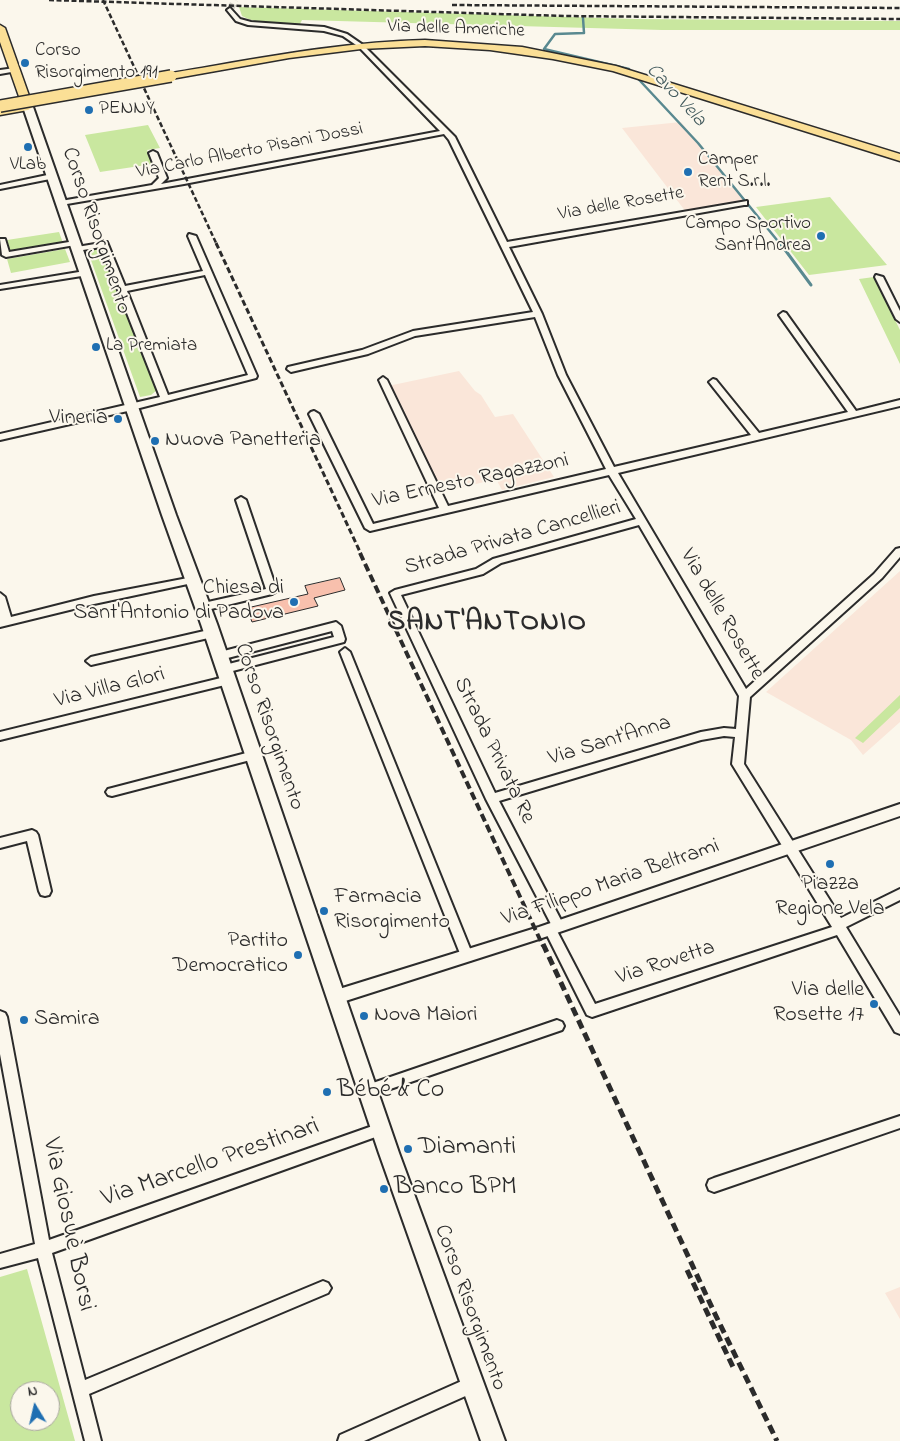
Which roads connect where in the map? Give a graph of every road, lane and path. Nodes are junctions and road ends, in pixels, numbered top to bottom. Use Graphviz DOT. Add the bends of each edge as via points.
graph roads {
  1 [pos="230,10"];
  2 [pos="0,28"];
  3 [pos="2,40"];
  4 [pos="361,46"];
  5 [pos="15,70"];
  6 [pos="0,72"];
  7 [pos="0,100"];
  8 [pos="26,102"];
  9 [pos="0,106"];
  10 [pos="0,112"];
  11 [pos="446,132"];
  12 [pos="153,153"];
  13 [pos="900,158"];
  14 [pos="52,176"];
  15 [pos="0,187"];
  16 [pos="156,187"];
  17 [pos="61,203"];
  18 [pos="744,203"];
  19 [pos="192,236"];
  20 [pos="2,241"];
  21 [pos="504,244"];
  22 [pos="76,246"];
  23 [pos="3,255"];
  24 [pos="208,272"];
  25 [pos="85,273"];
  26 [pos="879,278"];
  27 [pos="0,287"];
  28 [pos="122,289"];
  29 [pos="538,314"];
  30 [pos="783,315"];
  31 [pos="900,319"];
  32 [pos="291,369"];
  33 [pos="383,380"];
  34 [pos="713,382"];
  35 [pos="165,398"];
  36 [pos="900,403"];
  37 [pos="132,406"];
  38 [pos="314,414"];
  39 [pos="854,414"];
  40 [pos="756,436"];
  41 [pos="0,437"];
  42 [pos="612,471"];
  43 [pos="241,500"];
  44 [pos="444,510"];
  45 [pos="641,521"];
  46 [pos="900,551"];
  47 [pos="193,580"];
  48 [pos="395,593"];
  49 [pos="0,598"];
  50 [pos="203,607"];
  51 [pos="4,622"];
  52 [pos="213,633"];
  53 [pos="345,652"];
  54 [pos="91,661"];
  55 [pos="224,668"];
  56 [pos="745,696"];
  57 [pos="741,733"];
  58 [pos="0,736"];
  59 [pos="254,755"];
  60 [pos="112,792"];
  61 [pos="492,798"];
  62 [pos="900,811"];
  63 [pos="0,843"];
  64 [pos="791,847"];
  65 [pos="45,891"];
  66 [pos="900,894"];
  67 [pos="840,927"];
  68 [pos="554,928"];
  69 [pos="467,956"];
  70 [pos="336,998"];
  71 [pos="0,1017"];
  72 [pos="557,1026"];
  73 [pos="900,1028"];
  74 [pos="368,1091"];
  75 [pos="900,1122"];
  76 [pos="381,1130"];
  77 [pos="714,1185"];
  78 [pos="43,1249"];
  79 [pos="0,1261"];
  80 [pos="323,1288"];
  81 [pos="473,1384"];
  82 [pos="80,1390"];
  83 [pos="94,1441"];
  84 [pos="346,1441"];
  85 [pos="493,1441"];
  1 -- 4 [label="street, Via delle Rosette" via="238,20 250,24 324,29 345,35"];
  2 -- 3 [label="main road, Corso Risorgimento"];
  3 -- 5 [label="main road, Corso Risorgimento"];
  4 -- 9 [label="main road, Via delle Americhe, bridge"];
  4 -- 11 [label="street, Via delle Rosette"];
  4 -- 13 [label="main road, Via delle Americhe" via="418,43 497,47 570,58"];
  5 -- 6 [label="street"];
  5 -- 8 [label="main road, Corso Risorgimento"];
  7 -- 8 [label="main road"];
  8 -- 10 [label="main road"];
  8 -- 14 [label="main road, Corso Risorgimento"];
  11 -- 16 [label="street, Via Carlo Alberto Pisani Dossi"];
  11 -- 21 [label="street, Via delle Rosette"];
  12 -- 16 [label="street" via="163,178"];
  14 -- 15 [label="street"];
  14 -- 17 [label="main road, Corso Risorgimento"];
  16 -- 17 [label="street, Via Carlo Alberto Pisani Dossi"];
  17 -- 22 [label="main road, Corso Risorgimento"];
  18 -- 21 [label="street, Via delle Rosette"];
  19 -- 24 [label="street"];
  20 -- 23 [label="street"];
  21 -- 29 [label="street, Via delle Rosette"];
  22 -- 23 [label="street"];
  22 -- 25 [label="main road, Corso Risorgimento"];
  22 -- 28 [label="street" via="104,244"];
  24 -- 28 [label="street"];
  24 -- 35 [label="street" via="253,376"];
  25 -- 27 [label="street"];
  25 -- 37 [label="main road, Corso Risorgimento"];
  26 -- 31 [label="street"];
  28 -- 35 [label="street"];
  29 -- 32 [label="street" via="413,334 365,352"];
  29 -- 42 [label="street, Via delle Rosette" via="562,375"];
  30 -- 39 [label="street"];
  33 -- 44 [label="street"];
  34 -- 40 [label="street"];
  35 -- 37 [label="street"];
  36 -- 39 [label="street, Via Ernesto Ragazzoni"];
  37 -- 41 [label="street"];
  37 -- 47 [label="main road, Corso Risorgimento"];
  38 -- 44 [label="street, Via Ernesto Ragazzoni" via="370,528"];
  39 -- 40 [label="street, Via Ernesto Ragazzoni"];
  40 -- 42 [label="street, Via Ernesto Ragazzoni"];
  42 -- 44 [label="street, Via Ernesto Ragazzoni"];
  42 -- 45 [label="street, Via delle Rosette"];
  43 -- 50 [label="street" via="272,590"];
  45 -- 48 [label="street, Strada Privata Cancellieri" via="496,561 479,572"];
  45 -- 56 [label="street, Via delle Rosette"];
  46 -- 56 [label="street" via="878,576"];
  47 -- 50 [label="main road, Corso Risorgimento"];
  47 -- 51 [label="street"];
  48 -- 61 [label="street, Strada Privata Re"];
  49 -- 51 [label="street"];
  50 -- 52 [label="main road, Corso Risorgimento"];
  52 -- 54 [label="street"];
  52 -- 55 [label="main road, Corso Risorgimento"];
  53 -- 69 [label="street"];
  55 -- 55 [label="street" via="336,626 340,639"];
  55 -- 58 [label="street, Via Villa Glori"];
  55 -- 59 [label="main road, Corso Risorgimento"];
  56 -- 57 [label="street, Via delle Rosette"];
  57 -- 61 [label="street, Via Sant'Anna" via="702,736"];
  57 -- 64 [label="street, Via delle Rosette" via="738,764"];
  59 -- 60 [label="street"];
  59 -- 70 [label="main road, Corso Risorgimento"];
  61 -- 68 [label="street, Strada Privata Re" via="531,871"];
  62 -- 64 [label="street, Via Filippo Maria Beltrami"];
  63 -- 65 [label="street" via="32,835"];
  64 -- 67 [label="street, Via delle Rosette"];
  64 -- 68 [label="street, Via Filippo Maria Beltrami"];
  66 -- 67 [label="street"];
  67 -- 68 [label="street, Via Rovetta" via="592,1011"];
  67 -- 73 [label="street, Via delle Rosette"];
  68 -- 69 [label="street, Via Filippo Maria Beltrami"];
  69 -- 70 [label="street, Via Filippo Maria Beltrami"];
  70 -- 74 [label="main road, Corso Risorgimento"];
  71 -- 78 [label="street, Via Giosuè Borsi"];
  72 -- 74 [label="street"];
  74 -- 76 [label="main road, Corso Risorgimento"];
  75 -- 77 [label="street"];
  76 -- 78 [label="street, Via Marcello Prestinari"];
  76 -- 81 [label="main road, Corso Risorgimento"];
  78 -- 79 [label="street, Via Marcello Prestinari"];
  78 -- 82 [label="street, Via Giosuè Borsi"];
  80 -- 82 [label="street"];
  81 -- 84 [label="street"];
  81 -- 85 [label="main road, Corso Risorgimento"];
  82 -- 83 [label="street, Via Giosuè Borsi"];
}
